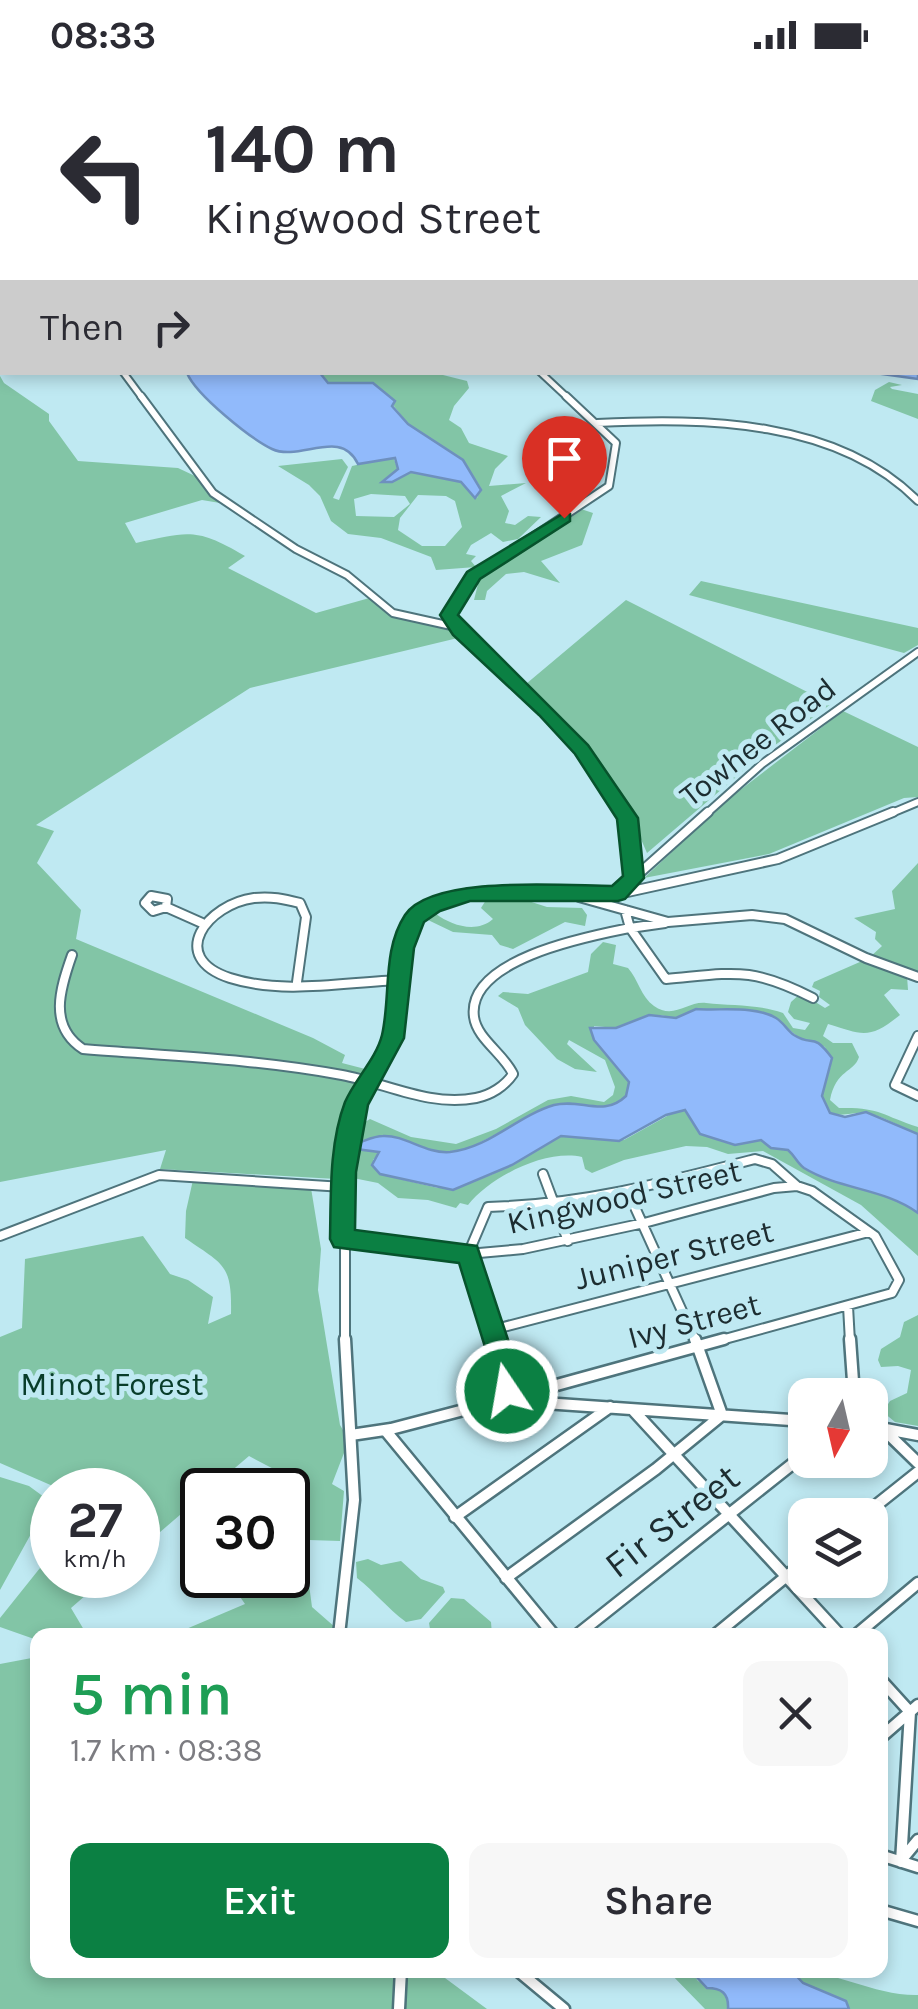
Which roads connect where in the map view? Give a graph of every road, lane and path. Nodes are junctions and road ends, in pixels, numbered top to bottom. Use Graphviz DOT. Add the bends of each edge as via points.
graph roads {
  1 [pos="125,375"];
  2 [pos="543,375"];
  3 [pos="597,423"];
  4 [pos="918,501"];
  5 [pos="456,627"];
  6 [pos="918,652"];
  7 [pos="918,802"];
  8 [pos="634,878"];
  9 [pos="566,894"];
  10 [pos="618,894"];
  11 [pos="166,907"];
  12 [pos="625,910"];
  13 [pos="668,922"];
  14 [pos="202,923"];
  15 [pos="630,928"];
  16 [pos="72,955"];
  17 [pos="918,977"];
  18 [pos="400,980"];
  19 [pos="296,982"];
  20 [pos="813,998"];
  21 [pos="918,1036"];
  22 [pos="368,1082"];
  23 [pos="918,1096"];
  24 [pos="542,1174"];
  25 [pos="798,1186"];
  26 [pos="343,1187"];
  27 [pos="628,1192"];
  28 [pos="555,1205"];
  29 [pos="644,1223"];
  30 [pos="869,1232"];
  31 [pos="0,1236"];
  32 [pos="343,1239"];
  33 [pos="568,1241"];
  34 [pos="468,1254"];
  35 [pos="672,1282"];
  36 [pos="848,1306"];
  37 [pos="492,1330"];
  38 [pos="699,1345"];
  39 [pos="853,1378"];
  40 [pos="502,1400"];
  41 [pos="610,1408"];
  42 [pos="632,1409"];
  43 [pos="722,1415"];
  44 [pos="788,1420"];
  45 [pos="888,1429"];
  46 [pos="385,1430"];
  47 [pos="351,1434"];
  48 [pos="918,1435"];
  49 [pos="888,1438"];
  50 [pos="677,1453"];
  51 [pos="918,1463"];
  52 [pos="788,1468"];
  53 [pos="918,1472"];
  54 [pos="885,1498"];
  55 [pos="731,1514"];
  56 [pos="455,1517"];
  57 [pos="787,1575"];
  58 [pos="506,1578"];
  59 [pos="918,1583"];
  60 [pos="341,1628"];
  61 [pos="548,1628"];
  62 [pos="585,1628"];
  63 [pos="723,1628"];
  64 [pos="834,1628"];
  65 [pos="864,1628"];
  66 [pos="888,1687"];
  67 [pos="914,1709"];
  68 [pos="888,1731"];
  69 [pos="918,1840"];
  70 [pos="888,1858"];
  71 [pos="901,1862"];
  72 [pos="918,1867"];
  73 [pos="888,1913"];
  74 [pos="918,1922"];
  75 [pos="400,1978"];
  76 [pos="527,1978"];
  77 [pos="398,2009"];
  78 [pos="564,2009"];
  1 -- 5 [label="street" via="213,493 347,575 393,614"];
  2 -- 3 [label="street"];
  3 -- 4 [label="street" via="688,422 792,434 888,469"];
  3 -- 5 [label="street" via="616,445 608,488 469,580 449,614"];
  5 -- 8 [label="street" via="582,749 628,818"];
  6 -- 8 [label="street, Towhee Road" via="762,764"];
  7 -- 10 [label="street" via="778,859"];
  8 -- 10 [label="street, Towhee Road"];
  9 -- 10 [label="street"];
  9 -- 12 [label="street"];
  9 -- 18 [label="street" via="469,893 422,910 407,931"];
  11 -- 14 [label="street"];
  12 -- 13 [label="street"];
  12 -- 15 [label="street"];
  13 -- 15 [label="street"];
  13 -- 17 [label="street" via="782,918"];
  14 -- 19 [label="street" via="197,948 216,972 237,980"];
  14 -- 19 [label="street" via="244,898 300,903 306,917"];
  15 -- 20 [label="street" via="666,979 756,974"];
  15 -- 22 [label="street" via="548,949 480,984 476,1022 512,1071 506,1086 472,1099 407,1094"];
  16 -- 22 [label="street" via="59,1023 79,1048 270,1064"];
  18 -- 19 [label="street"];
  18 -- 22 [label="street" via="393,1038"];
  21 -- 23 [label="street" via="895,1085"];
  22 -- 26 [label="street" via="352,1116"];
  24 -- 28 [label="street"];
  25 -- 27 [label="street" via="772,1164 754,1159"];
  25 -- 29 [label="street, Kingwood Street"];
  25 -- 30 [label="street"];
  26 -- 31 [label="street" via="159,1174"];
  26 -- 32 [label="street"];
  27 -- 28 [label="street"];
  27 -- 29 [label="street"];
  28 -- 33 [label="street"];
  28 -- 34 [label="street" via="488,1207"];
  29 -- 33 [label="street, Kingwood Street"];
  29 -- 35 [label="street"];
  30 -- 35 [label="street, Juniper Street"];
  30 -- 36 [label="street, Ivy Street" via="892,1266 897,1289"];
  32 -- 34 [label="street, Kingwood Street"];
  32 -- 47 [label="street"];
  33 -- 34 [label="street, Kingwood Street"];
  34 -- 37 [label="street"];
  35 -- 37 [label="street, Juniper Street"];
  35 -- 38 [label="street"];
  36 -- 38 [label="street, Ivy Street"];
  36 -- 39 [label="street"];
  37 -- 40 [label="street" via="508,1379"];
  38 -- 40 [label="street, Ivy Street"];
  38 -- 43 [label="street"];
  40 -- 41 [label="street"];
  40 -- 46 [label="street, Ivy Street"];
  41 -- 42 [label="street"];
  41 -- 56 [label="street"];
  42 -- 43 [label="street"];
  42 -- 50 [label="street"];
  43 -- 44 [label="street"];
  43 -- 50 [label="street"];
  45 -- 48 [label="street"];
  46 -- 47 [label="street, Ivy Street"];
  46 -- 56 [label="street"];
  47 -- 60 [label="street" via="354,1506"];
  49 -- 51 [label="street"];
  50 -- 55 [label="street"];
  50 -- 58 [label="street"];
  52 -- 55 [label="street, Fir Street"];
  53 -- 54 [label="street"];
  55 -- 57 [label="street"];
  55 -- 62 [label="street, Fir Street"];
  56 -- 58 [label="street"];
  57 -- 63 [label="street"];
  57 -- 64 [label="street"];
  58 -- 61 [label="street"];
  59 -- 65 [label="street"];
  66 -- 67 [label="street"];
  67 -- 68 [label="street"];
  67 -- 71 [label="street"];
  69 -- 71 [label="street"];
  70 -- 71 [label="street"];
  71 -- 72 [label="street"];
  73 -- 74 [label="street"];
  75 -- 77 [label="street"];
  76 -- 78 [label="street"];
}
